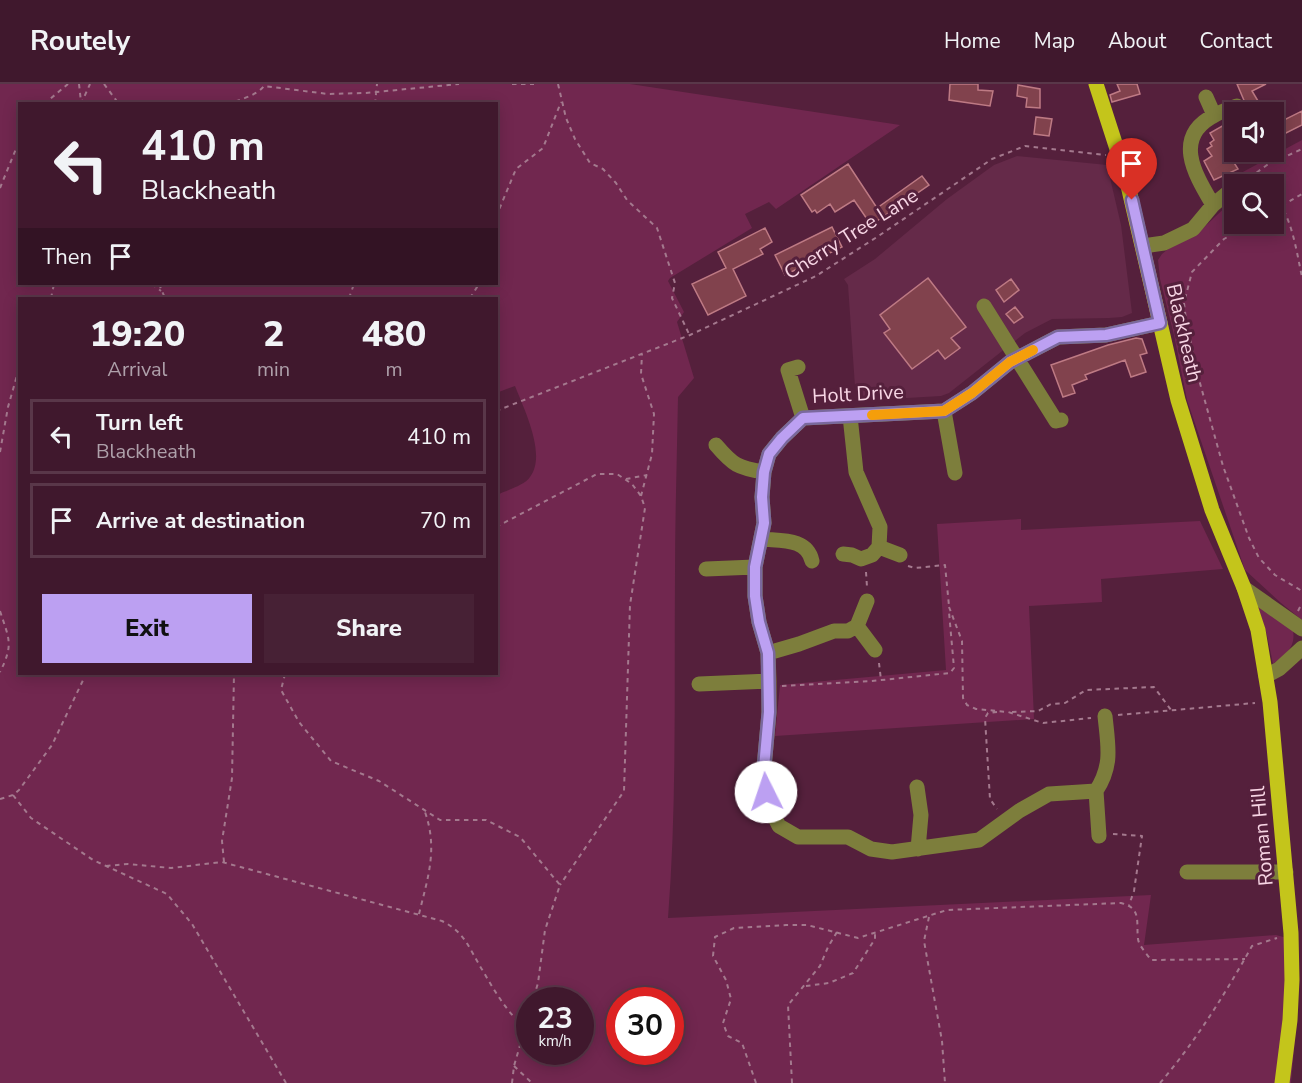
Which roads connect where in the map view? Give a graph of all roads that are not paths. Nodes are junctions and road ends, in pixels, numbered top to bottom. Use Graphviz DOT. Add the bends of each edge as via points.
graph roads {
  1 [pos="1096,84"];
  2 [pos="1206,98"];
  3 [pos="1224,111"];
  4 [pos="1214,115"];
  5 [pos="1224,197"];
  6 [pos="1213,206"];
  7 [pos="1143,246"];
  8 [pos="984,306"];
  9 [pos="1160,323"];
  10 [pos="1017,358"];
  11 [pos="798,366"];
  12 [pos="944,411"];
  13 [pos="850,416"];
  14 [pos="803,418"];
  15 [pos="1055,421"];
  16 [pos="716,445"];
  17 [pos="764,472"];
  18 [pos="955,473"];
  19 [pos="762,540"];
  20 [pos="879,547"];
  21 [pos="843,554"];
  22 [pos="900,555"];
  23 [pos="812,561"];
  24 [pos="755,567"];
  25 [pos="706,569"];
  26 [pos="1245,588"];
  27 [pos="867,602"];
  28 [pos="857,626"];
  29 [pos="1302,629"];
  30 [pos="1302,648"];
  31 [pos="875,650"];
  32 [pos="768,653"];
  33 [pos="1266,676"];
  34 [pos="699,684"];
  35 [pos="769,684"];
  36 [pos="1105,716"];
  37 [pos="918,787"];
  38 [pos="1096,791"];
  39 [pos="1099,837"];
  40 [pos="918,849"];
  41 [pos="1187,872"];
  42 [pos="1286,873"];
  43 [pos="1282,1083"];
  1 -- 7 [label="main road, Blackheath"];
  2 -- 4 [label="street"];
  3 -- 4 [label="street"];
  4 -- 6 [label="street" via="1196,132 1190,155 1193,169"];
  5 -- 6 [label="street"];
  6 -- 7 [label="street" via="1193,229 1164,243"];
  7 -- 9 [label="main road, Blackheath"];
  8 -- 10 [label="street"];
  9 -- 10 [label="street, Holt Drive" via="1106,335 1058,337"];
  9 -- 26 [label="main road, Blackheath" via="1178,400 1212,510"];
  10 -- 12 [label="street, Holt Drive"];
  10 -- 15 [label="street"];
  11 -- 14 [label="street" via="788,370"];
  12 -- 13 [label="street, Holt Drive"];
  12 -- 18 [label="street"];
  13 -- 14 [label="street, Holt Drive"];
  13 -- 20 [label="street" via="856,472 880,527"];
  14 -- 17 [label="street, Holt Drive" via="769,454"];
  16 -- 17 [label="street" via="744,470"];
  17 -- 19 [label="street, Holt Drive"];
  19 -- 23 [label="street" via="795,542 810,553"];
  19 -- 24 [label="street, Holt Drive"];
  20 -- 21 [label="street" via="861,559"];
  20 -- 22 [label="street"];
  24 -- 25 [label="street"];
  24 -- 32 [label="street, Holt Drive" via="756,605"];
  26 -- 29 [label="street"];
  26 -- 33 [label="main road, Roman Hill"];
  27 -- 28 [label="street"];
  28 -- 31 [label="street"];
  28 -- 32 [label="street"];
  30 -- 33 [label="street"];
  32 -- 35 [label="street, Holt Drive"];
  33 -- 42 [label="main road, Roman Hill"];
  34 -- 35 [label="street"];
  35 -- 40 [label="street, Holt Drive" via="763,779 769,806 779,826 798,837 848,837 871,849 892,852"];
  36 -- 38 [label="street" via="1109,756 1105,777"];
  37 -- 40 [label="street"];
  38 -- 39 [label="street"];
  38 -- 40 [label="street, Holt Drive" via="1049,794 979,840"];
  41 -- 42 [label="street"];
  42 -- 43 [label="main road, Roman Hill" via="1291,1010"];
}
